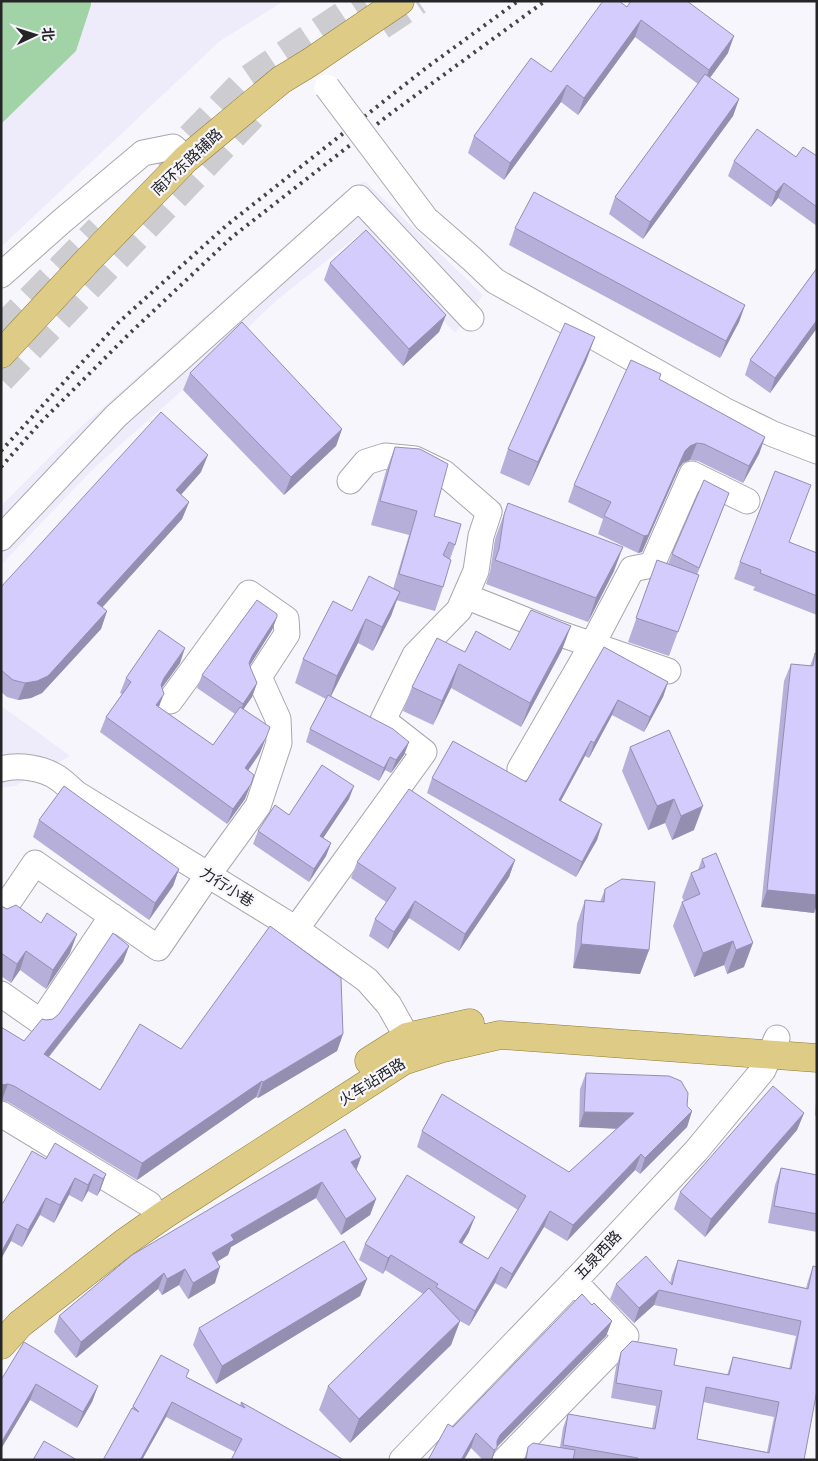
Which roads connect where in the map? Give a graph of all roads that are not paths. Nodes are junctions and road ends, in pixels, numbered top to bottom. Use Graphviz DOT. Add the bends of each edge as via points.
graph roads {
  1 [pos="400,1"];
  2 [pos="309,62"];
  3 [pos="186,159"];
  4 [pos="1,275"];
  5 [pos="471,318"];
  6 [pos="1,354"];
  7 [pos="817,451"];
  8 [pos="350,481"];
  9 [pos="747,501"];
  10 [pos="1,538"];
  11 [pos="465,596"];
  12 [pos="592,645"];
  13 [pos="668,671"];
  14 [pos="170,701"];
  15 [pos="1,769"];
  16 [pos="520,769"];
  17 [pos="208,875"];
  18 [pos="1,913"];
  19 [pos="112,916"];
  20 [pos="296,929"];
  21 [pos="1,994"];
  22 [pos="817,1042"];
  23 [pos="773,1046"];
  24 [pos="411,1047"];
  25 [pos="817,1058"];
  26 [pos="1,1114"];
  27 [pos="149,1204"];
  28 [pos="574,1281"];
  29 [pos="1,1318"];
  30 [pos="1,1345"];
  31 [pos="402,1460"];
  32 [pos="505,1460"];
  1 -- 2 [label="main road, 南环东路辅路"];
  2 -- 3 [label="main road, 南环东路辅路" via="281,80"];
  2 -- 7 [label="street, bridge" via="426,219 495,281 724,410"];
  3 -- 4 [label="street" via="173,147 143,152"];
  3 -- 6 [label="main road, 南环东路辅路"];
  5 -- 10 [label="street" via="359,198 116,416"];
  8 -- 11 [label="street" via="366,462 385,456 415,459 444,473 489,512 481,536 476,572"];
  9 -- 12 [label="street" via="692,474 652,564 632,569"];
  11 -- 12 [label="street"];
  11 -- 20 [label="street" via="459,610 415,654 383,720 424,752"];
  12 -- 13 [label="street"];
  12 -- 16 [label="street"];
  14 -- 17 [label="street" via="249,593 286,620 287,634 259,677 278,719 280,743 258,806"];
  15 -- 17 [label="street, 力行小巷" via="33,768 57,777 77,794"];
  17 -- 19 [label="street" via="158,948"];
  17 -- 20 [label="street, 力行小巷"];
  18 -- 19 [label="street" via="35,863"];
  19 -- 21 [label="street" via="41,1022"];
  20 -- 24 [label="street, 力行小巷" via="367,980 389,1005"];
  22 -- 23 [label="main road, 火车站西路"];
  23 -- 24 [label="main road, 火车站西路" via="500,1035 443,1048"];
  23 -- 25 [label="main road, 火车站西路"];
  23 -- 28 [label="street, 五泉西路" via="763,1070 696,1151"];
  24 -- 27 [label="main road, 火车站西路"];
  24 -- 30 [label="main road, 火车站西路" via="403,1061 164,1215 105,1257 20,1324"];
  26 -- 27 [label="street"];
  27 -- 29 [label="main road, 火车站西路" via="94,1242"];
  28 -- 31 [label="street, 五泉西路"];
  28 -- 32 [label="street" via="626,1336"];
}
